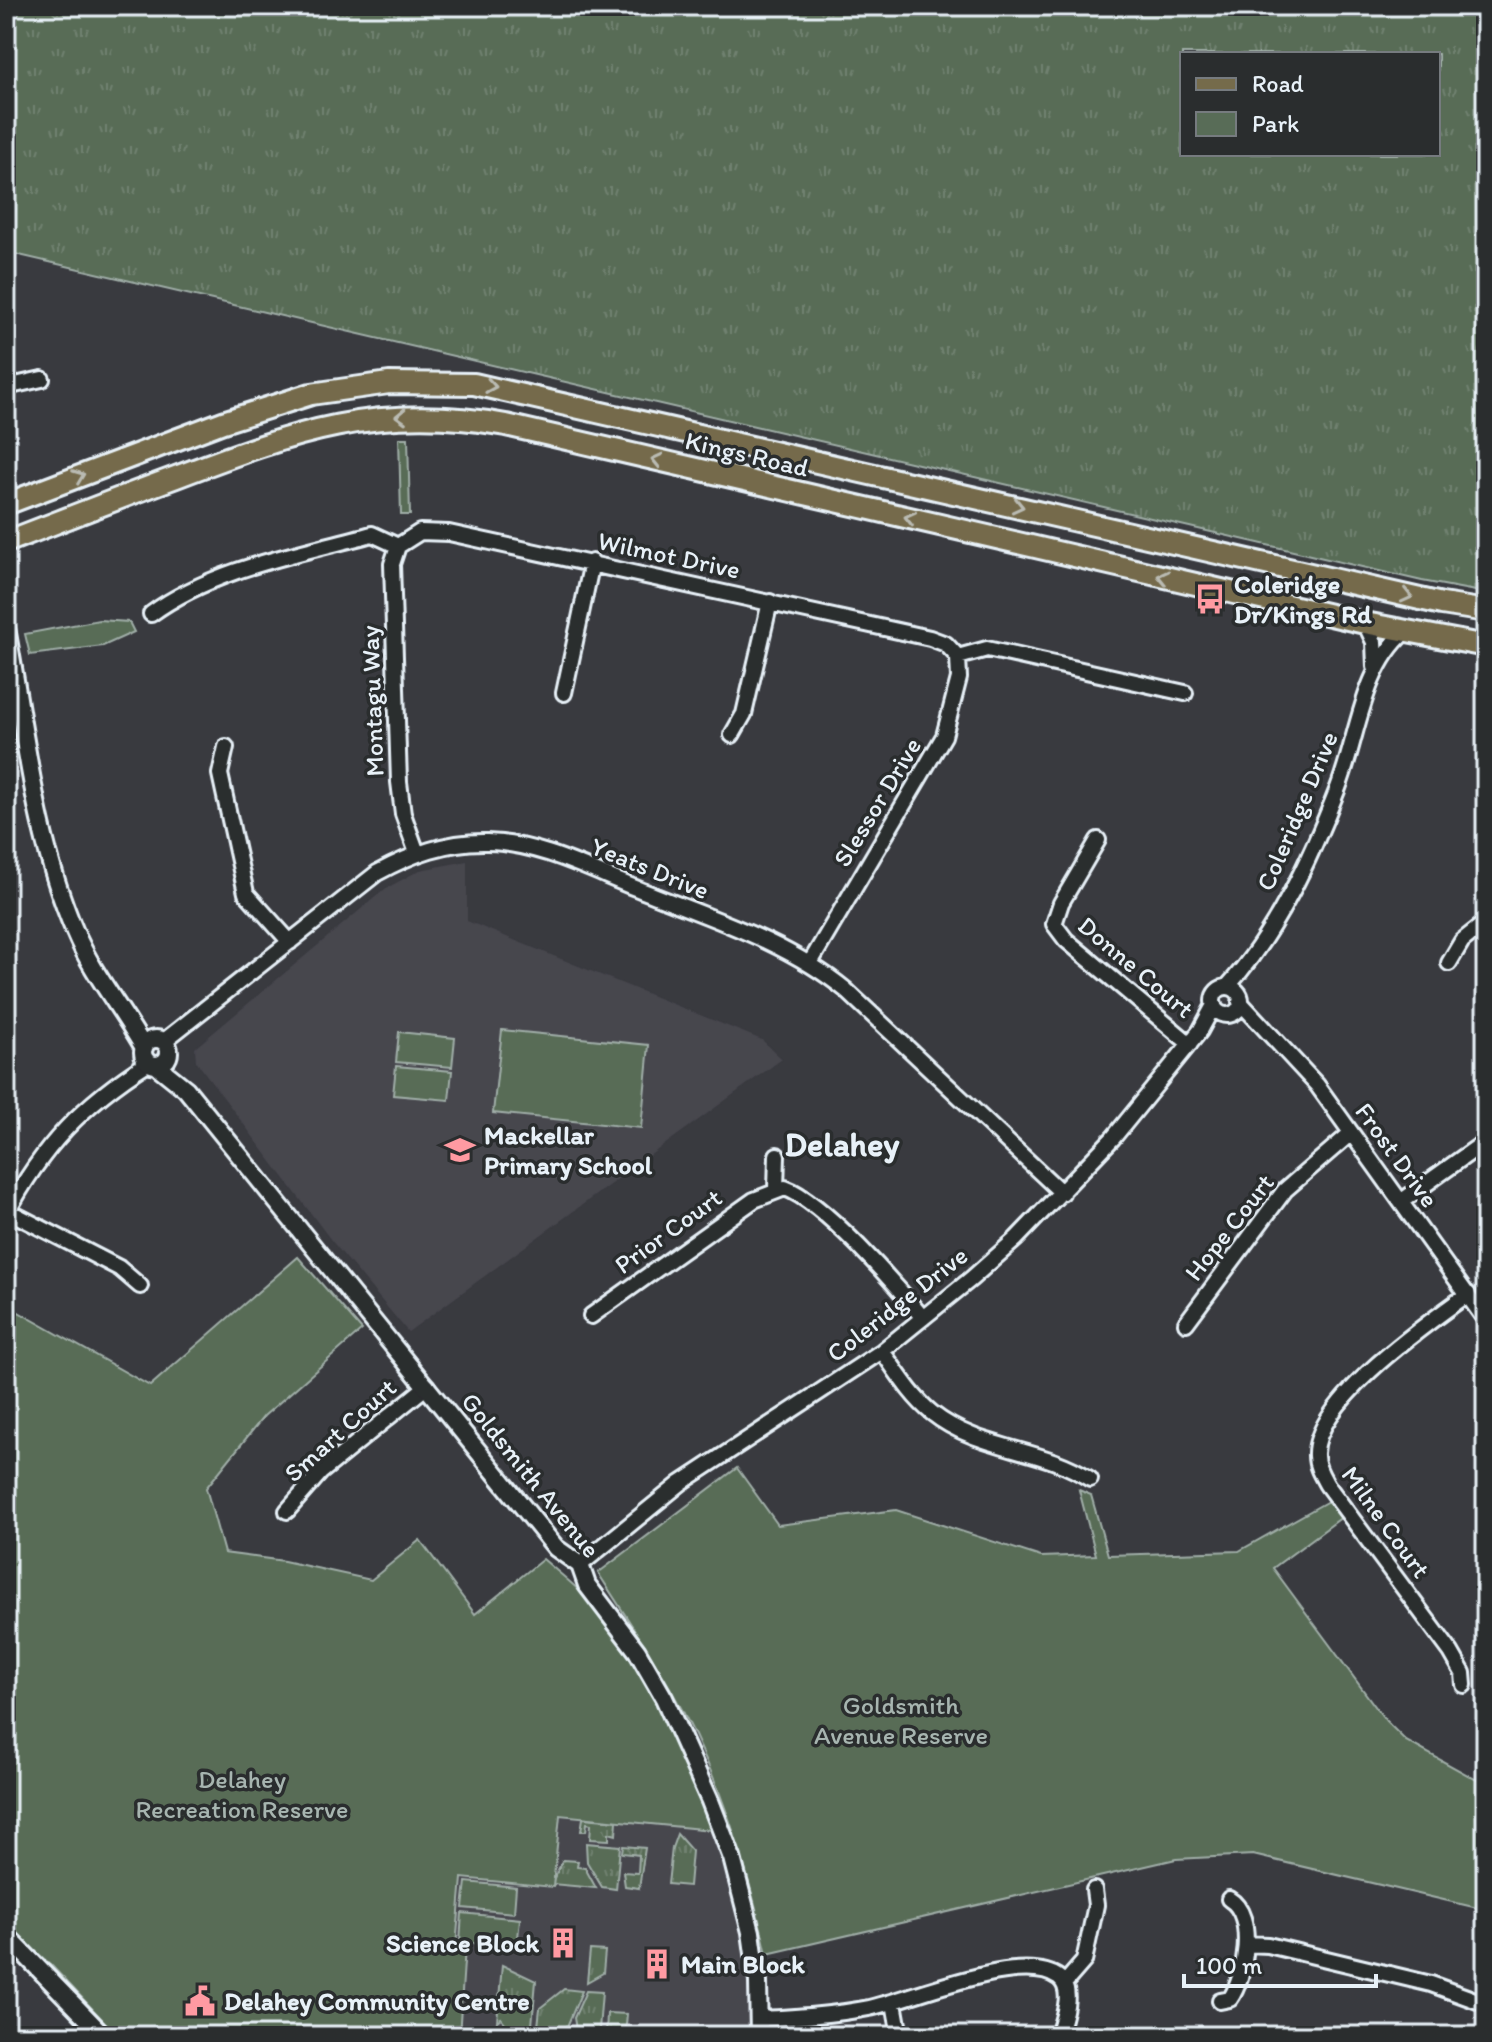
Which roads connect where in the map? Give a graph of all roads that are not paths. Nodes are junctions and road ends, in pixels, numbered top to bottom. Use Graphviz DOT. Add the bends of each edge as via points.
graph roads {
  1 [pos="42,379"];
  2 [pos="6,387"];
  3 [pos="6,504"];
  4 [pos="6,542"];
  5 [pos="398,546"];
  6 [pos="592,562"];
  7 [pos="770,602"];
  8 [pos="1486,611"];
  9 [pos="151,614"];
  10 [pos="1365,623"];
  11 [pos="6,628"];
  12 [pos="1405,632"];
  13 [pos="1486,646"];
  14 [pos="958,657"];
  15 [pos="1375,671"];
  16 [pos="11,676"];
  17 [pos="564,693"];
  18 [pos="1185,693"];
  19 [pos="732,735"];
  20 [pos="226,747"];
  21 [pos="1098,840"];
  22 [pos="417,853"];
  23 [pos="1486,922"];
  24 [pos="290,942"];
  25 [pos="810,963"];
  26 [pos="1449,963"];
  27 [pos="1230,1003"];
  28 [pos="1190,1044"];
  29 [pos="156,1052"];
  30 [pos="1351,1133"];
  31 [pos="1486,1141"];
  32 [pos="777,1155"];
  33 [pos="776,1189"];
  34 [pos="1062,1193"];
  35 [pos="1402,1201"];
  36 [pos="7,1213"];
  37 [pos="140,1286"];
  38 [pos="1468,1294"];
  39 [pos="591,1316"];
  40 [pos="923,1318"];
  41 [pos="1486,1321"];
  42 [pos="1186,1323"];
  43 [pos="882,1351"];
  44 [pos="427,1386"];
  45 [pos="1090,1479"];
  46 [pos="287,1511"];
  47 [pos="580,1565"];
  48 [pos="1464,1685"];
  49 [pos="1094,1890"];
  50 [pos="1229,1899"];
  51 [pos="6,1935"];
  52 [pos="1247,1944"];
  53 [pos="1064,1984"];
  54 [pos="1220,2001"];
  55 [pos="894,2003"];
  56 [pos="1486,2004"];
  57 [pos="760,2019"];
  58 [pos="104,2036"];
  59 [pos="759,2036"];
  60 [pos="900,2036"];
  61 [pos="1058,2036"];
  1 -- 2 [label="street"];
  3 -- 8 [label="main road, Kings Road, one-way" via="223,422 321,392 389,383 474,384"];
  10 -- 4 [label="main road, Kings Road, one-way" via="506,425 434,416 364,419 298,432"];
  5 -- 6 [label="street, Wilmot Drive" via="420,532 449,533"];
  5 -- 9 [label="street" via="372,534 181,592"];
  5 -- 22 [label="street, Montagu Way" via="392,564 399,782"];
  6 -- 7 [label="street, Wilmot Drive"];
  6 -- 17 [label="street"];
  7 -- 14 [label="street, Wilmot Drive" via="938,640"];
  7 -- 19 [label="street" via="744,714"];
  10 -- 12 [label="main road, Kings Road"];
  10 -- 15 [label="street, Coleridge Drive" via="1374,642"];
  11 -- 16 [label="street, Goldsmith Avenue"];
  12 -- 13 [label="main road, Kings Road"];
  12 -- 15 [label="street, Coleridge Drive" via="1388,646"];
  14 -- 18 [label="street" via="987,649"];
  14 -- 25 [label="street, Slessor Drive" via="959,678 944,736"];
  15 -- 27 [label="street, Coleridge Drive" via="1326,816"];
  16 -- 29 [label="street, Goldsmith Avenue" via="62,901 95,971"];
  20 -- 24 [label="street" via="220,774 246,893"];
  21 -- 28 [label="street, Donne Court" via="1054,924 1066,940"];
  22 -- 24 [label="street, Yeats Drive" via="377,873"];
  22 -- 25 [label="street, Yeats Drive" via="473,842 543,851 756,936"];
  23 -- 26 [label="street" via="1462,941"];
  24 -- 29 [label="street, Yeats Drive"];
  25 -- 34 [label="street, Yeats Drive" via="846,990"];
  27 -- 28 [label="street, Coleridge Drive"];
  27 -- 30 [label="street, Frost Drive" via="1301,1065"];
  28 -- 34 [label="street, Coleridge Drive"];
  29 -- 36 [label="street, Yeats Drive" via="47,1146"];
  29 -- 44 [label="street, Goldsmith Avenue"];
  30 -- 35 [label="street, Frost Drive"];
  30 -- 42 [label="street, Hope Court" via="1285,1190"];
  31 -- 35 [label="street"];
  32 -- 33 [label="street"];
  33 -- 39 [label="street, Prior Court"];
  33 -- 40 [label="street" via="802,1196 875,1263"];
  34 -- 40 [label="street, Coleridge Drive"];
  35 -- 38 [label="street, Frost Drive"];
  36 -- 37 [label="street" via="119,1268"];
  38 -- 41 [label="street, Frost Drive"];
  38 -- 48 [label="street, Milne Court" via="1379,1361 1323,1429 1315,1455 1327,1485 1451,1652"];
  40 -- 43 [label="street, Coleridge Drive"];
  43 -- 45 [label="street" via="922,1404 949,1425 1058,1461"];
  43 -- 47 [label="street, Coleridge Drive" via="718,1457"];
  44 -- 46 [label="street, Smart Court" via="321,1472"];
  44 -- 47 [label="street, Goldsmith Avenue" via="556,1548"];
  47 -- 57 [label="street, Goldsmith Avenue" via="587,1585 649,1671 710,1801 745,1906"];
  49 -- 53 [label="street" via="1096,1905 1084,1961"];
  50 -- 52 [label="street" via="1241,1914"];
  51 -- 58 [label="street"];
  52 -- 54 [label="street" via="1236,1989 1230,1999"];
  52 -- 56 [label="street" via="1431,1984"];
  53 -- 55 [label="street" via="1053,1975 1006,1970"];
  53 -- 61 [label="street" via="1067,1994"];
  55 -- 57 [label="street"];
  55 -- 60 [label="street"];
  57 -- 59 [label="street, Goldsmith Avenue"];
}
